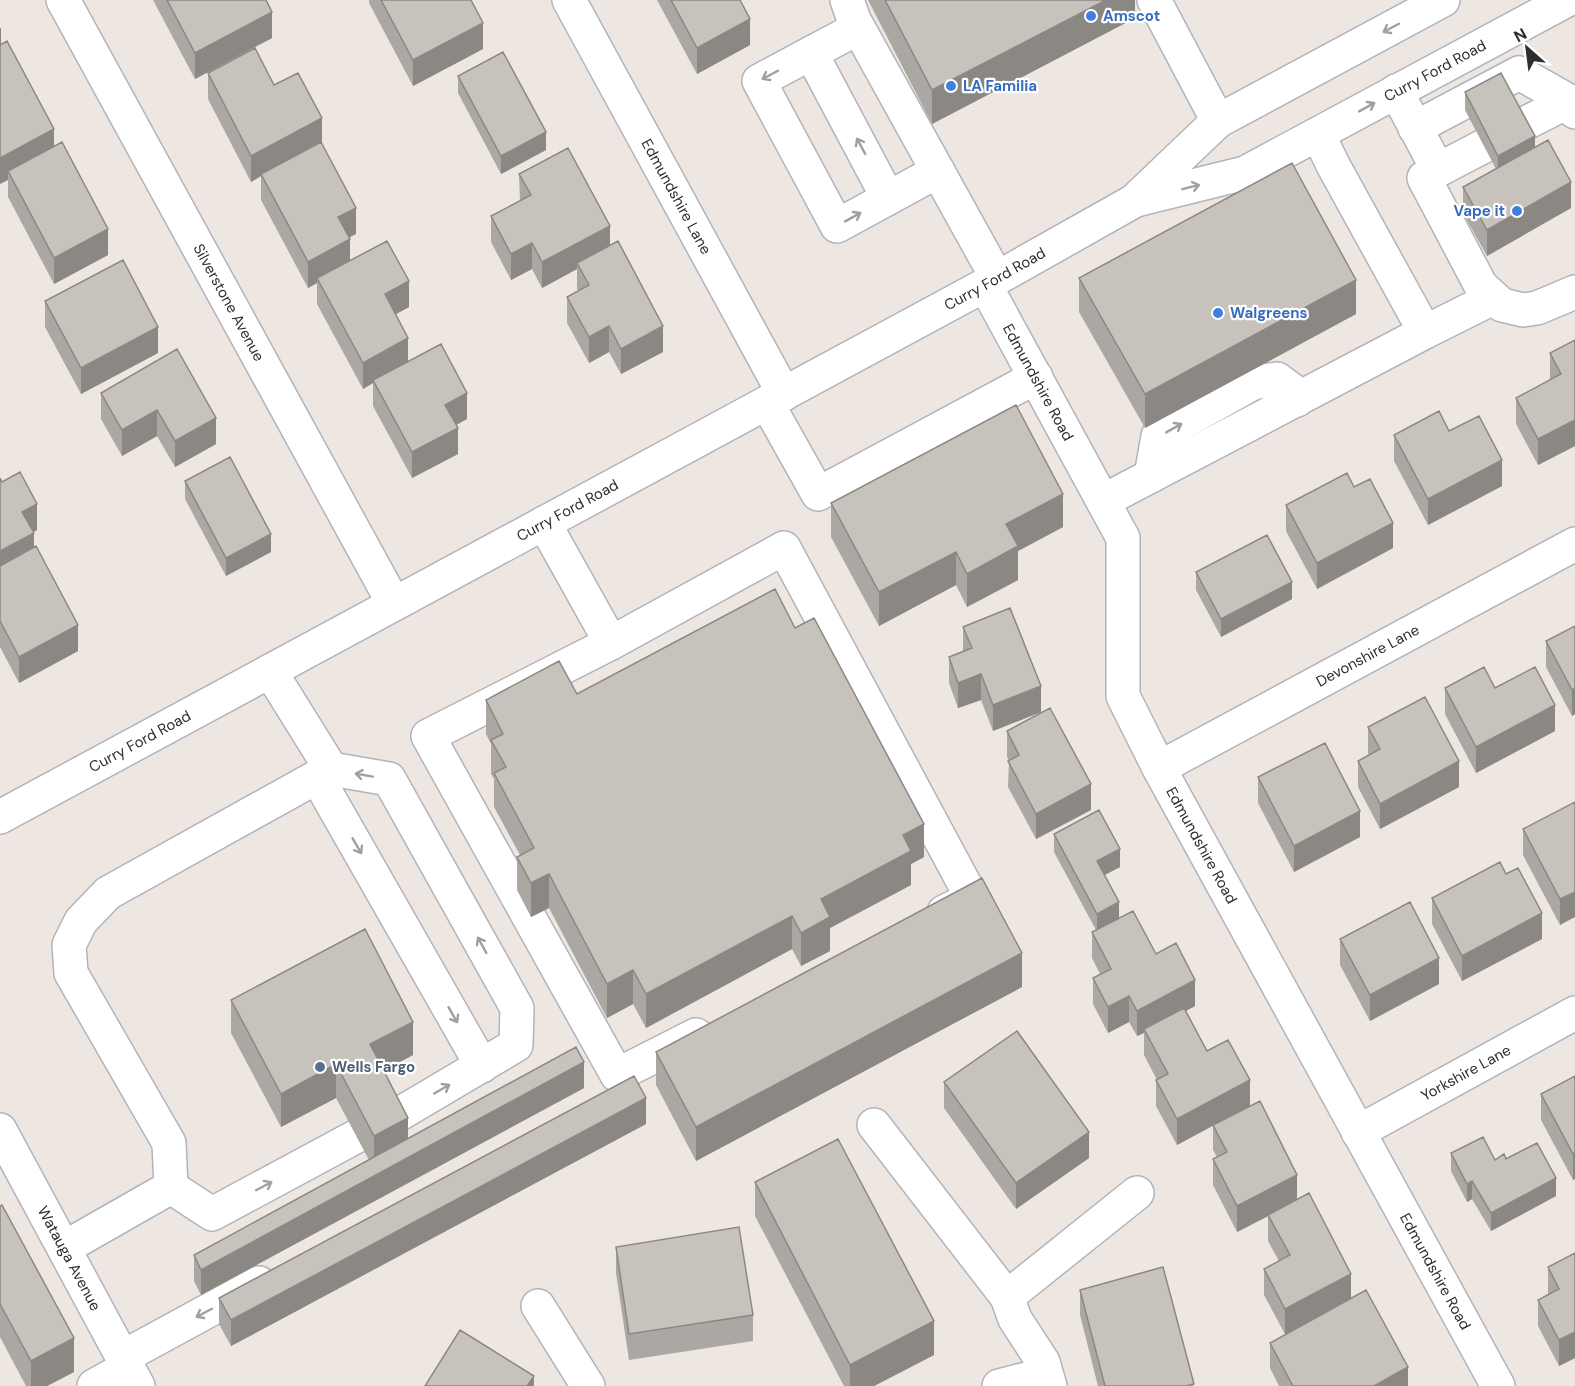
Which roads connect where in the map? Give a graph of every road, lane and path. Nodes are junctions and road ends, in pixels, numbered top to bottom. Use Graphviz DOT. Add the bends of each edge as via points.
graph roads {
  1 [pos="63,0"];
  2 [pos="569,0"];
  3 [pos="1154,0"];
  4 [pos="1443,0"];
  5 [pos="1567,0"];
  6 [pos="853,14"];
  7 [pos="811,53"];
  8 [pos="1396,91"];
  9 [pos="1566,107"];
  10 [pos="1218,121"];
  11 [pos="1415,128"];
  12 [pos="1318,134"];
  13 [pos="1526,136"];
  14 [pos="938,171"];
  15 [pos="888,198"];
  16 [pos="1134,201"];
  17 [pos="991,281"];
  18 [pos="1575,292"];
  19 [pos="1493,298"];
  20 [pos="1425,333"];
  21 [pos="1036,377"];
  22 [pos="775,398"];
  23 [pos="1103,501"];
  24 [pos="544,523"];
  25 [pos="1575,544"];
  26 [pos="394,604"];
  27 [pos="611,643"];
  28 [pos="270,671"];
  29 [pos="1159,768"];
  30 [pos="324,773"];
  31 [pos="2,811"];
  32 [pos="920,924"];
  33 [pos="1575,1014"];
  34 [pos="722,1023"];
  35 [pos="482,1065"];
  36 [pos="617,1075"];
  37 [pos="593,1100"];
  38 [pos="391,1119"];
  39 [pos="874,1125"];
  40 [pos="0,1130"];
  41 [pos="1358,1132"];
  42 [pos="357,1136"];
  43 [pos="9,1168"];
  44 [pos="171,1187"];
  45 [pos="1137,1193"];
  46 [pos="64,1248"];
  47 [pos="286,1269"];
  48 [pos="1008,1297"];
  49 [pos="538,1306"];
  50 [pos="130,1370"];
  51 [pos="1048,1380"];
  52 [pos="94,1386"];
  53 [pos="588,1386"];
  54 [pos="999,1386"];
  55 [pos="1498,1386"];
  1 -- 26 [label="street, Silverstone Avenue"];
  2 -- 22 [label="street, Edmundshire Lane"];
  3 -- 10 [label="street"];
  4 -- 10 [label="street, Curry Ford Road, one-way"];
  5 -- 8 [label="street, Curry Ford Road"];
  6 -- 7 [label="street"];
  6 -- 14 [label="street, Edmundshire Road"];
  15 -- 7 [label="street, one-way"];
  7 -- 15 [label="street, one-way" via="759,81 837,226"];
  8 -- 11 [label="street"];
  12 -- 8 [label="street, Curry Ford Road, one-way"];
  9 -- 11 [label="street" via="1519,73"];
  9 -- 13 [label="street"];
  10 -- 16 [label="street, Curry Ford Road"];
  11 -- 19 [label="street" via="1469,161 1424,178 1481,286"];
  16 -- 12 [label="street, Curry Ford Road, one-way" via="1245,173"];
  12 -- 20 [label="street"];
  14 -- 15 [label="street"];
  14 -- 17 [label="street, Edmundshire Road"];
  16 -- 17 [label="street, Curry Ford Road"];
  17 -- 21 [label="street, Edmundshire Road"];
  17 -- 22 [label="street, Curry Ford Road"];
  18 -- 19 [label="street" via="1523,310 1502,305"];
  19 -- 20 [label="street"];
  20 -- 23 [label="street"];
  21 -- 22 [label="street, Edmundshire Lane" via="818,494"];
  21 -- 23 [label="street, Edmundshire Road"];
  22 -- 24 [label="street, Curry Ford Road"];
  23 -- 29 [label="street, Edmundshire Road" via="1123,538 1123,696"];
  24 -- 26 [label="street, Curry Ford Road"];
  24 -- 27 [label="street"];
  25 -- 29 [label="street, Devonshire Lane"];
  26 -- 28 [label="street, Curry Ford Road"];
  27 -- 32 [label="street" via="784,548 972,898"];
  27 -- 36 [label="street" via="428,736"];
  28 -- 30 [label="street"];
  28 -- 31 [label="street, Curry Ford Road"];
  29 -- 41 [label="street, Edmundshire Road"];
  30 -- 35 [label="street, one-way"];
  35 -- 30 [label="street, one-way" via="516,1045 517,1008 389,779"];
  30 -- 44 [label="street" via="108,893 81,921 69,945 71,973 169,1143"];
  33 -- 41 [label="street, Yorkshire Lane"];
  34 -- 36 [label="street"];
  38 -- 35 [label="street, one-way"];
  36 -- 37 [label="street"];
  39 -- 48 [label="street"];
  40 -- 43 [label="street, Watauga Avenue"];
  41 -- 55 [label="street, Edmundshire Road"];
  44 -- 42 [label="street, one-way" via="212,1214"];
  43 -- 46 [label="street, Watauga Avenue"];
  44 -- 46 [label="street"];
  45 -- 48 [label="street"];
  46 -- 50 [label="street, Watauga Avenue"];
  47 -- 50 [label="street, one-way"];
  48 -- 51 [label="street" via="1015,1319 1043,1362"];
  49 -- 53 [label="street"];
  50 -- 52 [label="street"];
  51 -- 54 [label="street"];
}
